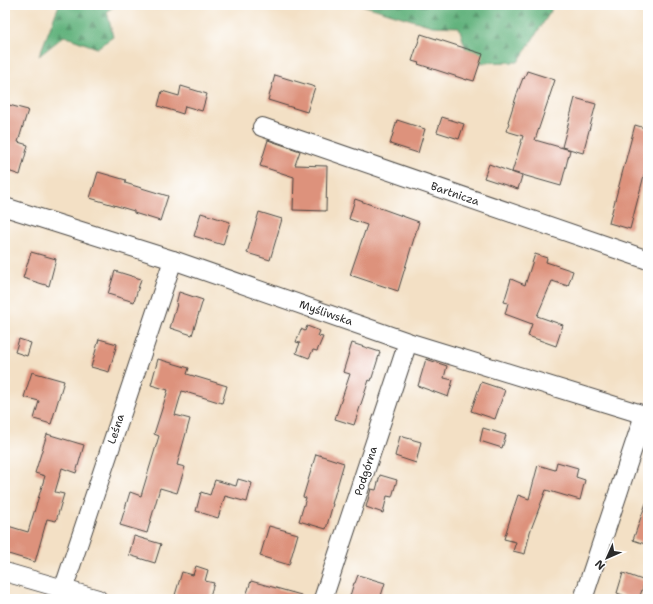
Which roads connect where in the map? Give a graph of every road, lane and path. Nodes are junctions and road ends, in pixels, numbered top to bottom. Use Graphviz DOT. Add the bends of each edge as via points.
graph roads {
  1 [pos="262,127"];
  2 [pos="5,207"];
  3 [pos="173,260"];
  4 [pos="648,260"];
  5 [pos="408,342"];
  6 [pos="646,415"];
  7 [pos="5,572"];
  8 [pos="61,594"];
  9 [pos="588,598"];
  10 [pos="98,599"];
  11 [pos="323,599"];
  1 -- 4 [label="street, Bartnicza"];
  2 -- 3 [label="street, Myśliwska"];
  3 -- 5 [label="street, Myśliwska"];
  3 -- 8 [label="street, Leśna"];
  5 -- 6 [label="street, Myśliwska"];
  5 -- 11 [label="street, Podgórna"];
  6 -- 9 [label="street"];
  7 -- 8 [label="street"];
  8 -- 10 [label="street"];
}
